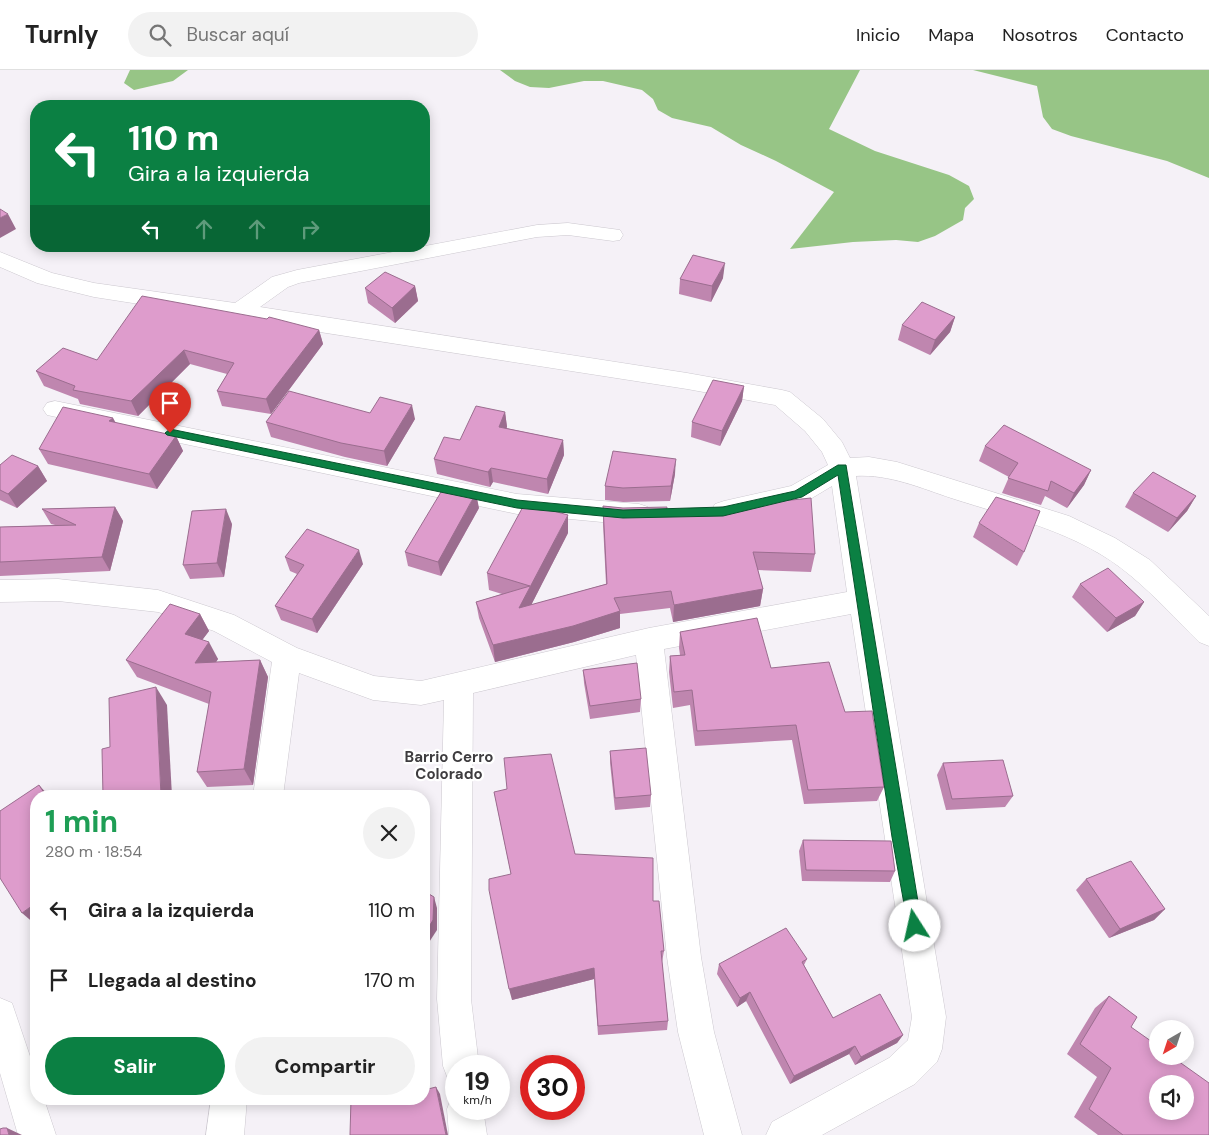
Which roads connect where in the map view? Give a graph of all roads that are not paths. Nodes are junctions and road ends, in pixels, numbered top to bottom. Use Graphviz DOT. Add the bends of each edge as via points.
graph roads {
  1 [pos="613,235"];
  2 [pos="427,252"];
  3 [pos="430,252"];
  4 [pos="0,260"];
  5 [pos="239,311"];
  6 [pos="55,409"];
  7 [pos="842,468"];
  8 [pos="705,512"];
  9 [pos="660,513"];
  10 [pos="0,591"];
  11 [pos="864,600"];
  12 [pos="1209,634"];
  13 [pos="649,640"];
  14 [pos="286,656"];
  15 [pos="459,684"];
  16 [pos="269,790"];
  17 [pos="0,1014"];
  18 [pos="460,1055"];
  19 [pos="228,1105"];
  20 [pos="466,1120"];
  21 [pos="37,1135"];
  22 [pos="225,1135"];
  23 [pos="468,1135"];
  24 [pos="723,1135"];
  25 [pos="785,1135"];
  1 -- 3 [label="street" via="568,229 537,231"];
  2 -- 5 [label="street" via="280,282"];
  4 -- 5 [label="street" via="45,278 94,290"];
  5 -- 7 [label="street" via="782,398 814,425 833,448"];
  6 -- 9 [label="street" via="517,504 623,514"];
  7 -- 8 [label="street" via="798,494 723,512"];
  7 -- 11 [label="street"];
  7 -- 12 [label="street" via="869,466 897,471 1060,523 1106,545 1140,568"];
  10 -- 14 [label="street" via="58,590 158,601 224,623"];
  11 -- 13 [label="street"];
  11 -- 25 [label="street" via="929,1017 924,1049 902,1071"];
  13 -- 15 [label="street"];
  13 -- 24 [label="street" via="684,957 696,1032"];
  14 -- 15 [label="street" via="373,688 421,693"];
  14 -- 16 [label="street"];
  15 -- 18 [label="street" via="454,999"];
  17 -- 21 [label="street"];
  19 -- 22 [label="street"];
  20 -- 23 [label="street"];
}
